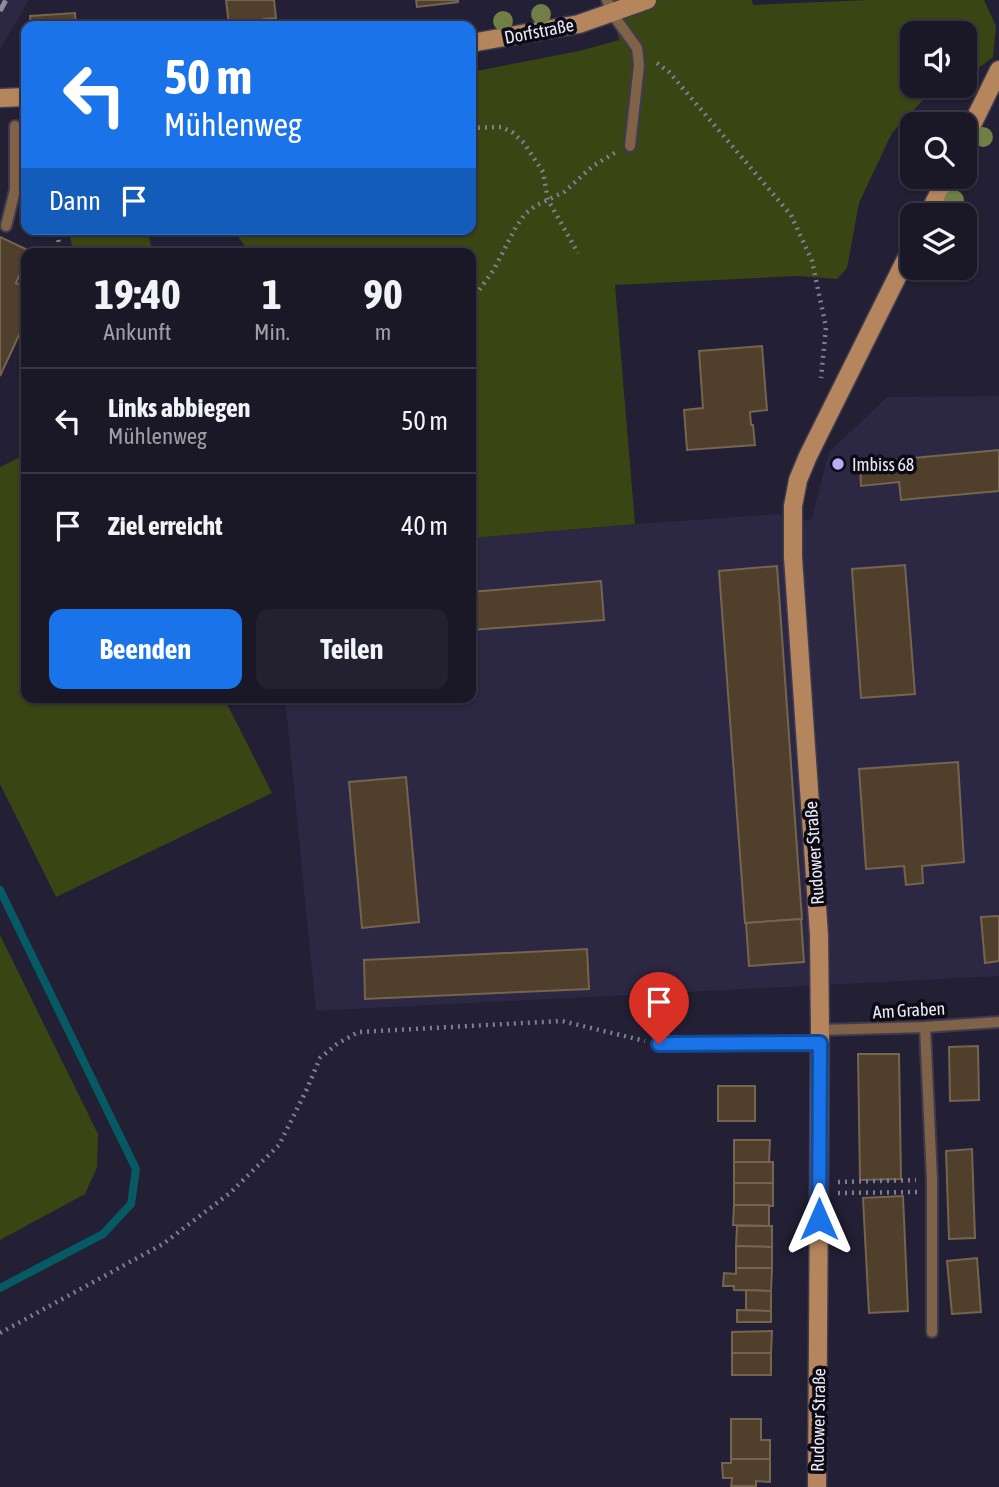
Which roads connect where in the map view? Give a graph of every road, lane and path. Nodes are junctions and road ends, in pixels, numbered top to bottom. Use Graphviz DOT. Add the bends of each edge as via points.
graph roads {
  1 [pos="647,0"];
  2 [pos="609,6"];
  3 [pos="476,42"];
  4 [pos="637,48"];
  5 [pos="999,70"];
  6 [pos="21,97"];
  7 [pos="0,98"];
  8 [pos="977,115"];
  9 [pos="15,125"];
  10 [pos="476,128"];
  11 [pos="630,146"];
  12 [pos="548,200"];
  13 [pos="6,226"];
  14 [pos="578,253"];
  15 [pos="900,271"];
  16 [pos="476,294"];
  17 [pos="820,381"];
  18 [pos="999,1022"];
  19 [pos="926,1027"];
  20 [pos="820,1036"];
  21 [pos="659,1044"];
  22 [pos="932,1186"];
  23 [pos="819,1188"];
  24 [pos="932,1332"];
  25 [pos="0,1333"];
  26 [pos="817,1487"];
  1 -- 2 [label="street, Dorfstraße"];
  2 -- 3 [label="street, Dorfstraße" via="579,24"];
  2 -- 4 [label="lane"];
  4 -- 11 [label="lane"];
  4 -- 17 [label="path" via="669,72 791,215 813,261 826,327"];
  5 -- 8 [label="street"];
  6 -- 7 [label="street"];
  9 -- 13 [label="lane" via="15,190"];
  10 -- 12 [label="path" via="501,127 518,137 542,172"];
  11 -- 12 [label="path" via="593,166"];
  12 -- 14 [label="path"];
  12 -- 16 [label="path" via="525,214"];
  15 -- 20 [label="street, Rudower Straße" via="808,456 793,506 819,935"];
  18 -- 19 [label="lane, Am Graben"];
  19 -- 20 [label="lane, Am Graben"];
  19 -- 22 [label="lane"];
  20 -- 21 [label="lane, Am Graben"];
  20 -- 23 [label="street, Rudower Straße"];
  21 -- 25 [label="path" via="562,1021 358,1032 320,1058 279,1145 230,1193 163,1244"];
  22 -- 23 [label="path"];
  22 -- 23 [label="path"];
  22 -- 24 [label="lane"];
  23 -- 26 [label="street, Rudower Straße"];
}
